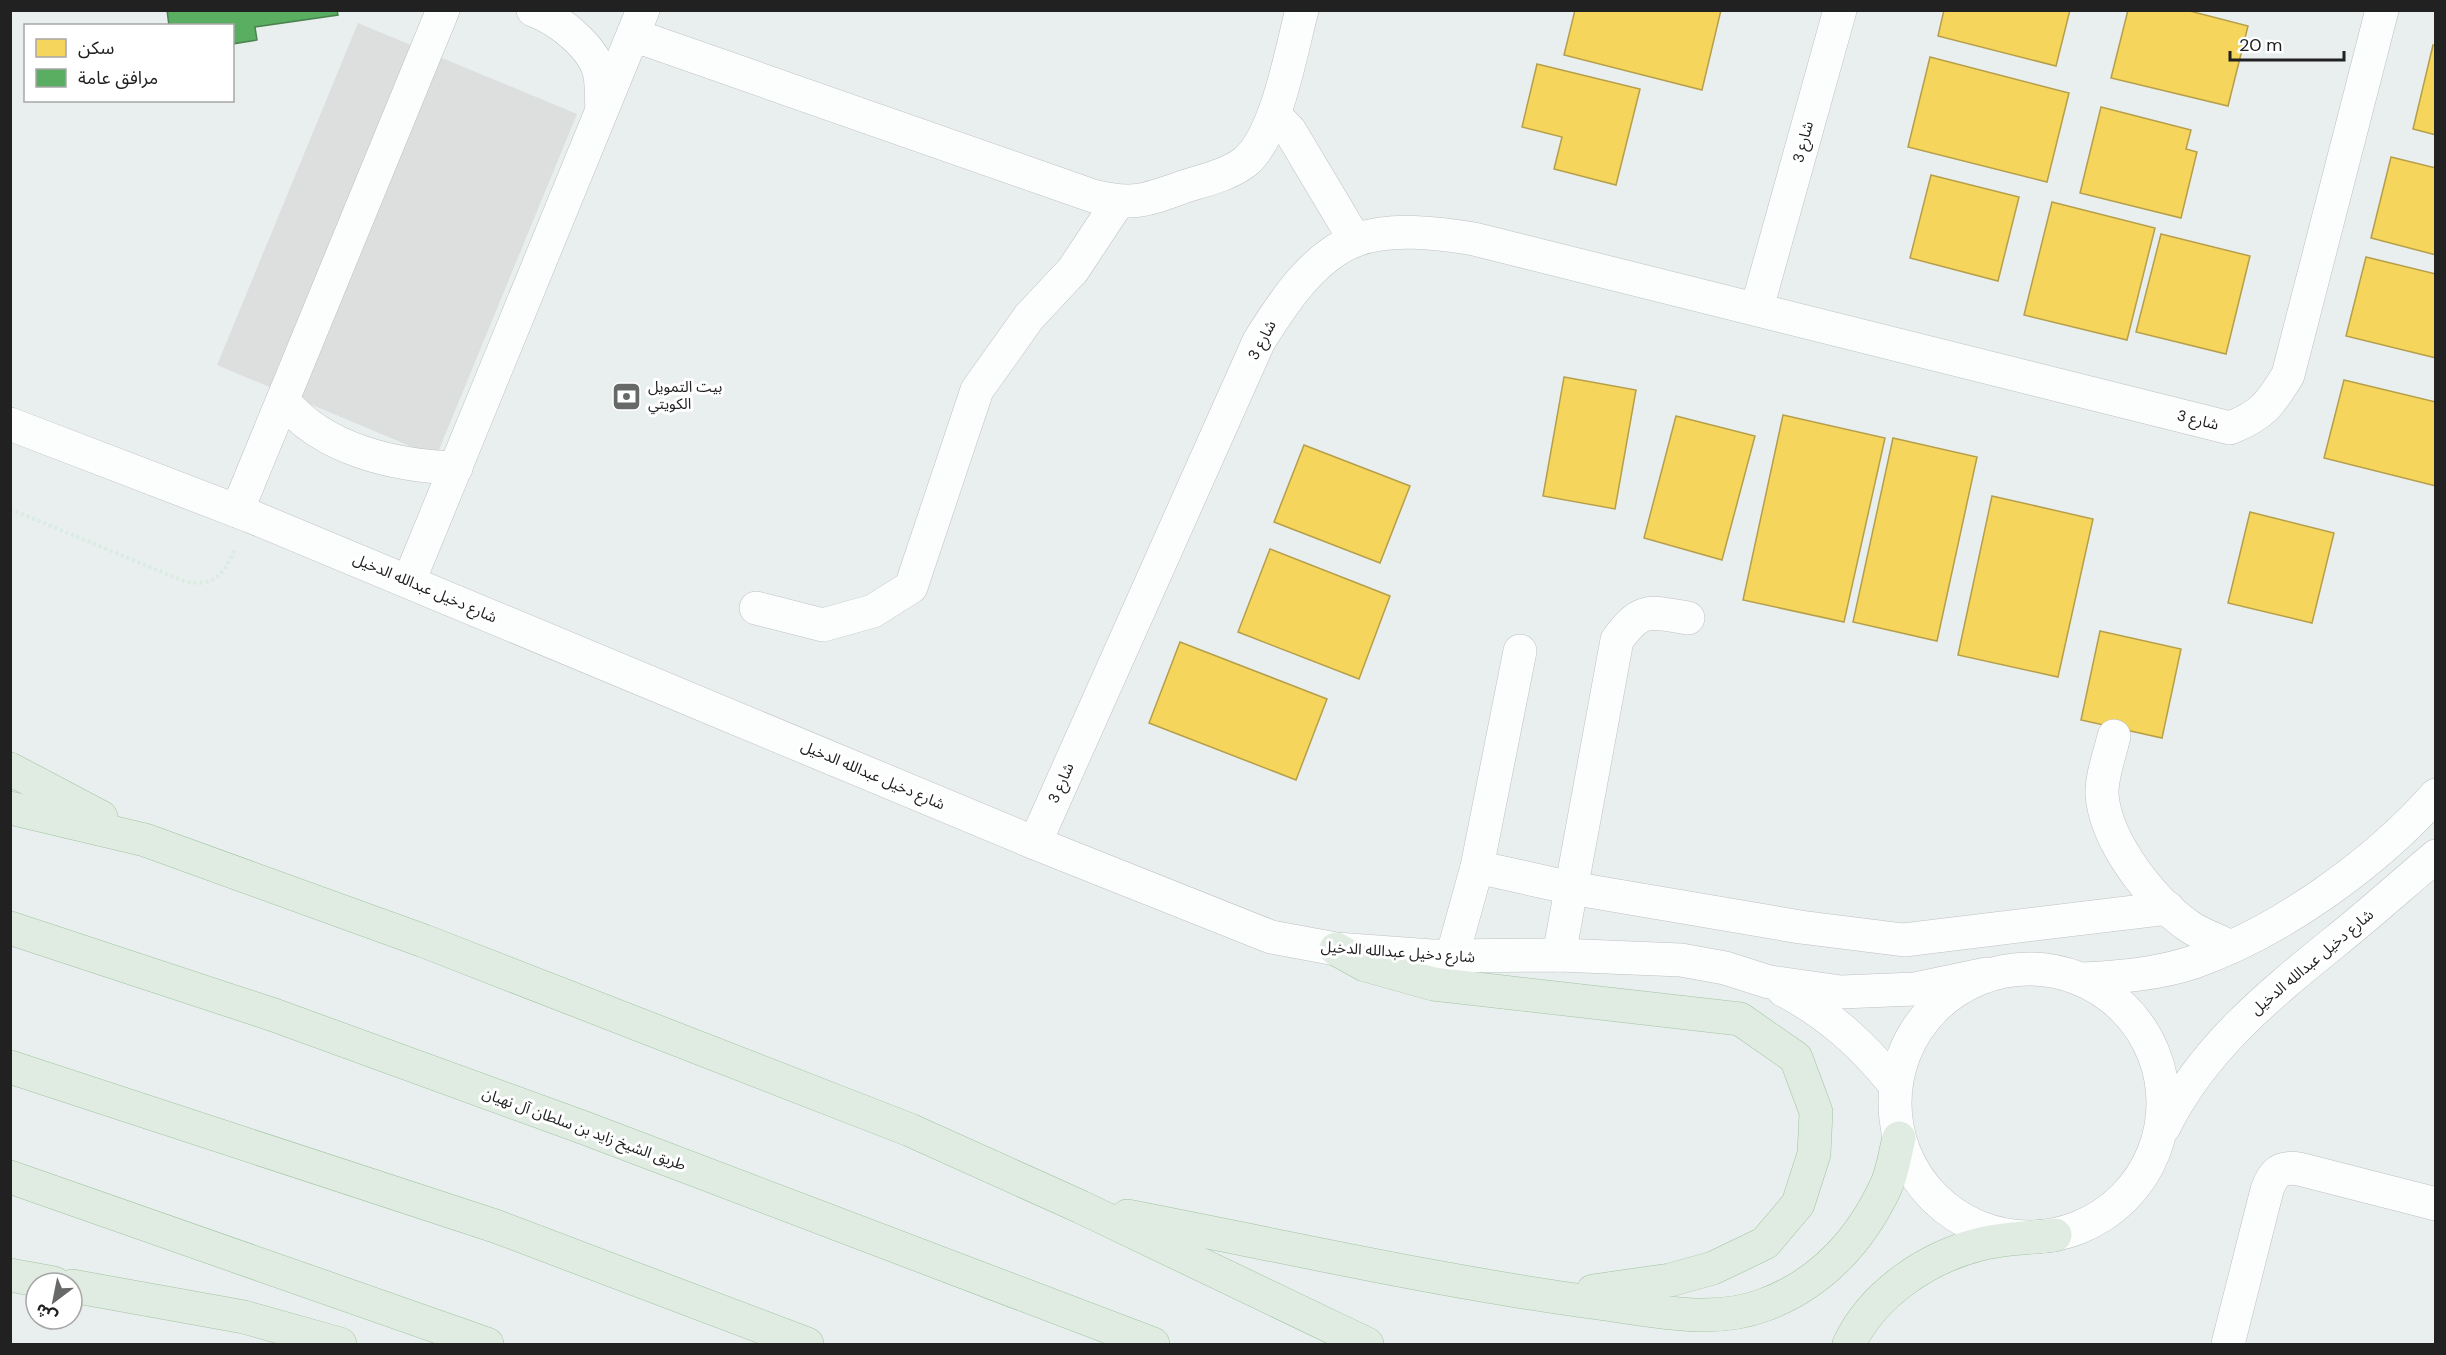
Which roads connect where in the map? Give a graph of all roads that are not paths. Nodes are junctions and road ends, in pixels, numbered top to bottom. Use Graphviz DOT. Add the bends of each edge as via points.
graph roads {
  1 [pos="533,10"];
  2 [pos="1302,10"];
  3 [pos="1840,10"];
  4 [pos="2382,10"];
  5 [pos="449,14"];
  6 [pos="638,23"];
  7 [pos="602,111"];
  8 [pos="1274,114"];
  9 [pos="1118,202"];
  10 [pos="1355,240"];
  11 [pos="1757,308"];
  12 [pos="283,400"];
  13 [pos="10,424"];
  14 [pos="456,468"];
  15 [pos="244,513"];
  16 [pos="409,581"];
  17 [pos="756,608"];
  18 [pos="1688,618"];
  19 [pos="1520,651"];
  20 [pos="2114,736"];
  21 [pos="10,769"];
  22 [pos="2436,795"];
  23 [pos="10,808"];
  24 [pos="145,840"];
  25 [pos="1035,843"];
  26 [pos="2436,856"];
  27 [pos="1477,867"];
  28 [pos="1571,888"];
  29 [pos="2168,908"];
  30 [pos="10,928"];
  31 [pos="2232,947"];
  32 [pos="1336,949"];
  33 [pos="1559,955"];
  34 [pos="1452,957"];
  35 [pos="1987,974"];
  36 [pos="2082,979"];
  37 [pos="1768,982"];
  38 [pos="10,1066"];
  39 [pos="1895,1085"];
  40 [pos="2160,1137"];
  41 [pos="1899,1138"];
  42 [pos="10,1177"];
  43 [pos="2436,1204"];
  44 [pos="1081,1207"];
  45 [pos="2055,1235"];
  46 [pos="84,1288"];
  47 [pos="1555,1297"];
  48 [pos="340,1344"];
  49 [pos="487,1344"];
  50 [pos="807,1344"];
  51 [pos="1153,1344"];
  52 [pos="1368,1344"];
  53 [pos="1849,1344"];
  54 [pos="2228,1344"];
  1 -- 7 [label="street" via="550,16 581,41 600,74"];
  2 -- 8 [label="street"];
  3 -- 11 [label="street, شارع 3"];
  4 -- 11 [label="street, شارع 3" via="2288,375 2274,399 2254,419 2230,428"];
  5 -- 12 [label="street"];
  6 -- 7 [label="street"];
  6 -- 9 [label="street"];
  7 -- 14 [label="street"];
  8 -- 9 [label="street" via="1262,143 1232,170 1142,202"];
  8 -- 10 [label="street" via="1290,131"];
  9 -- 17 [label="street" via="1073,270 1029,317 977,390 911,587 873,611 824,625"];
  10 -- 11 [label="street, شارع 3" via="1434,232"];
  10 -- 25 [label="street, شارع 3" via="1318,264 1302,280 1286,297 1259,341"];
  12 -- 14 [label="street" via="294,414 316,429 363,452 425,467"];
  12 -- 15 [label="street"];
  13 -- 15 [label="street, شارع دخيل عبدالله الدخيل"];
  14 -- 16 [label="street"];
  15 -- 16 [label="street, شارع دخيل عبدالله الدخيل"];
  16 -- 25 [label="street, شارع دخيل عبدالله الدخيل"];
  18 -- 28 [label="street" via="1649,612 1630,621 1617,640"];
  19 -- 27 [label="street"];
  20 -- 29 [label="street" via="2102,793 2108,825 2139,876"];
  21 -- 24 [label="highway"];
  22 -- 31 [label="street" via="2379,851 2313,900"];
  23 -- 24 [label="highway"];
  24 -- 44 [label="highway" via="424,940 888,1122"];
  25 -- 32 [label="street, شارع دخيل عبدالله الدخيل" via="1271,937"];
  26 -- 40 [label="street, شارع دخيل عبدالله الدخيل" via="2270,994 2233,1031 2191,1080"];
  27 -- 28 [label="street"];
  27 -- 34 [label="street"];
  28 -- 29 [label="street" via="1800,927 1904,940"];
  28 -- 33 [label="street"];
  29 -- 31 [label="street" via="2190,928"];
  30 -- 51 [label="highway, طريق الشيخ زايد بن سلطان آل نهيان" via="274,1016 582,1127"];
  31 -- 36 [label="street" via="2165,970 2132,977"];
  32 -- 34 [label="street, شارع دخيل عبدالله الدخيل"];
  32 -- 47 [label="highway" via="1365,965 1433,984 1740,1019 1796,1058 1815,1112 1814,1154 1798,1204 1765,1243 1713,1268 1670,1280"];
  33 -- 34 [label="street, شارع دخيل عبدالله الدخيل"];
  33 -- 37 [label="street, شارع دخيل عبدالله الدخيل" via="1681,960 1725,968"];
  35 -- 36 [label="street" via="2019,968 2051,970"];
  35 -- 37 [label="street, شارع دخيل عبدالله الدخيل" via="1905,989 1841,992"];
  35 -- 39 [label="street" via="1935,1005 1916,1029 1903,1055"];
  36 -- 40 [label="street" via="2110,995 2133,1017 2150,1044 2161,1074 2164,1106"];
  37 -- 39 [label="street, شارع دخيل عبدالله الدخيل" via="1839,1025 1869,1052"];
  38 -- 50 [label="highway" via="495,1226"];
  39 -- 41 [label="street"];
  40 -- 45 [label="street" via="2149,1166 2132,1191 2110,1211 2084,1226"];
  41 -- 45 [label="street" via="1909,1164 1925,1188 1962,1219 1998,1234 2026,1238"];
  41 -- 47 [label="highway" via="1887,1184 1864,1227 1832,1265 1796,1291 1763,1306 1737,1312 1684,1315"];
  42 -- 49 [label="highway"];
  43 -- 54 [label="street" via="2299,1169 2277,1171 2267,1190"];
  44 -- 47 [label="highway"];
  44 -- 52 [label="highway"];
  45 -- 53 [label="highway" via="1983,1243 1950,1254 1883,1296 1860,1322"];
  46 -- 48 [label="highway" via="244,1317"];
}
